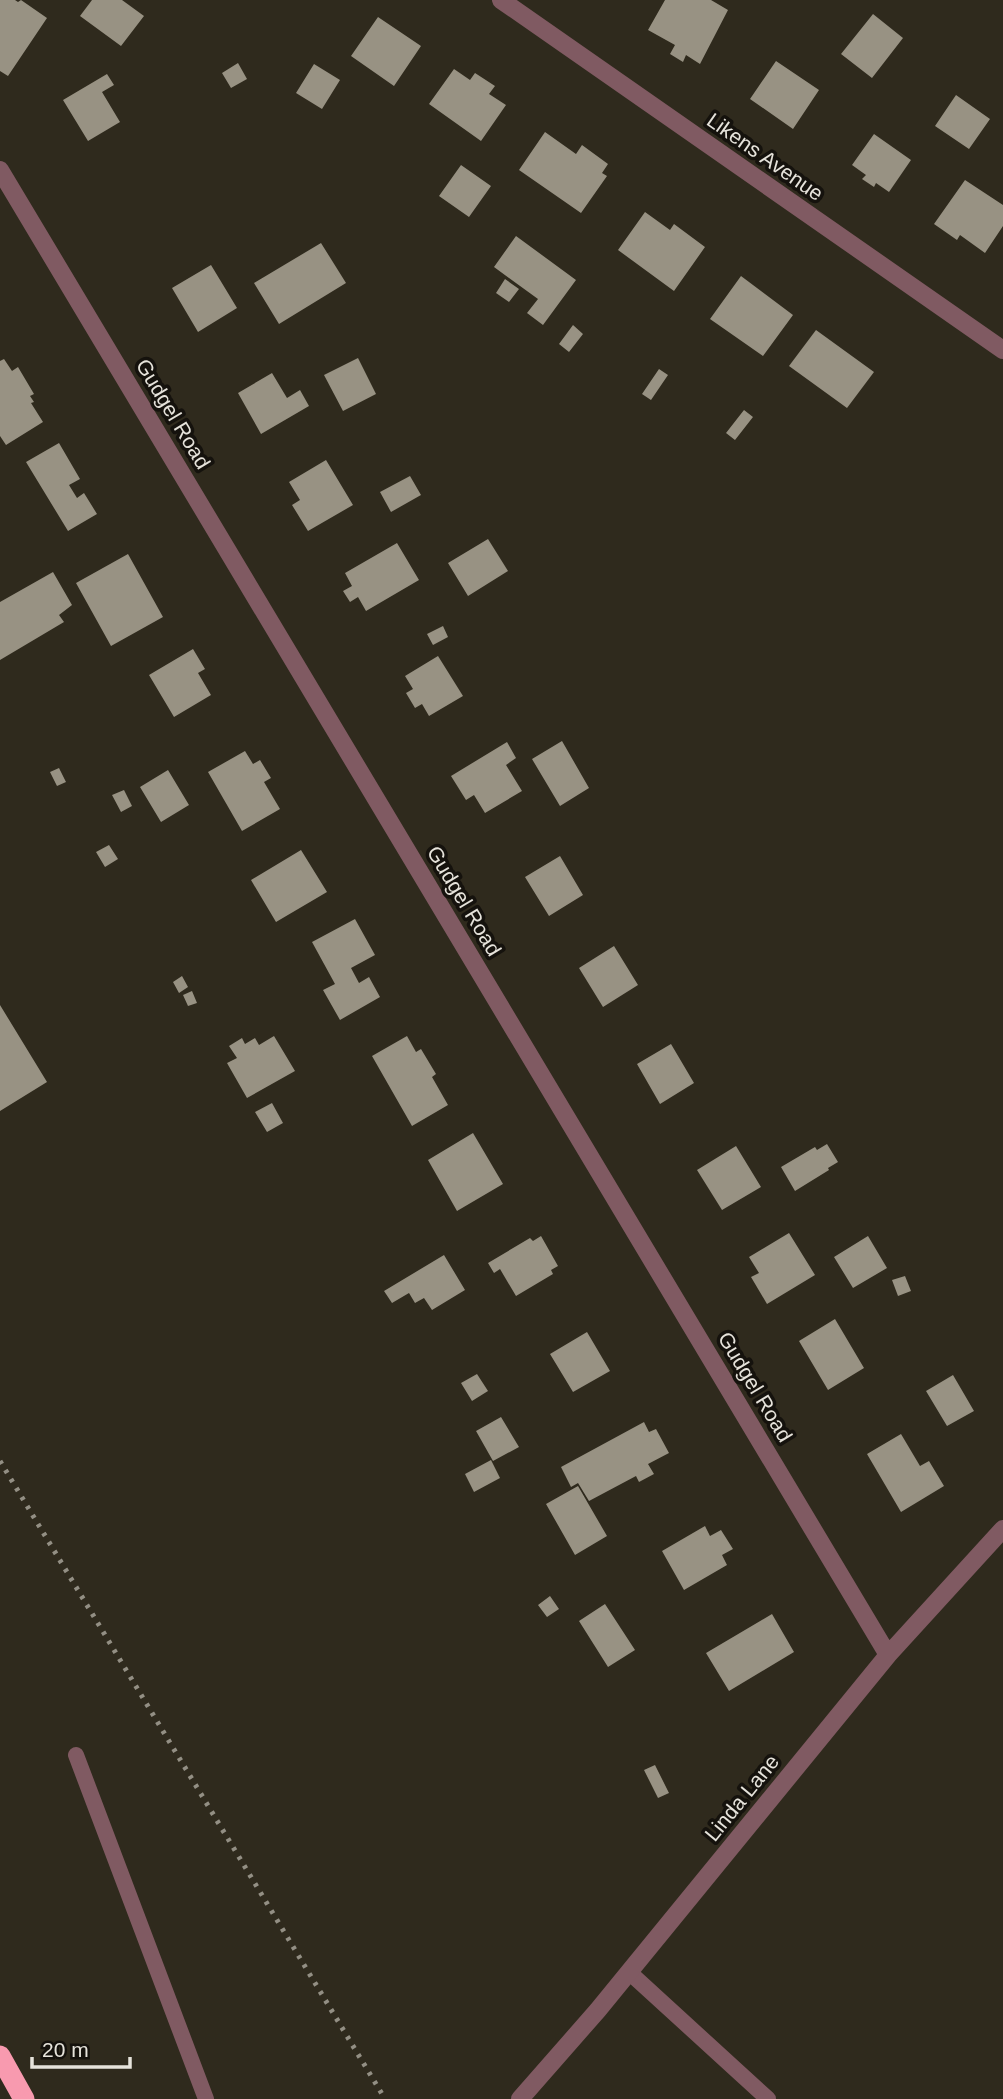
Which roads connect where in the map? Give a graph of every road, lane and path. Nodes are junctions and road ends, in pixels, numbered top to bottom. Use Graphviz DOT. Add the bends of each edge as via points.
graph roads {
  1 [pos="502,0"];
  2 [pos="0,170"];
  3 [pos="1003,350"];
  4 [pos="1003,1530"];
  5 [pos="888,1655"];
  6 [pos="76,1755"];
  7 [pos="629,1972"];
  8 [pos="0,2056"];
  9 [pos="24,2099"];
  10 [pos="206,2099"];
  11 [pos="520,2099"];
  12 [pos="768,2099"];
  1 -- 3 [label="street, Likens Avenue"];
  2 -- 5 [label="street, Gudgel Road"];
  4 -- 5 [label="street, Linda Lane"];
  5 -- 7 [label="street, Linda Lane"];
  6 -- 10 [label="lane"];
  7 -- 11 [label="street, Linda Lane"];
  7 -- 12 [label="lane"];
  8 -- 9 [label="highway"];
}
